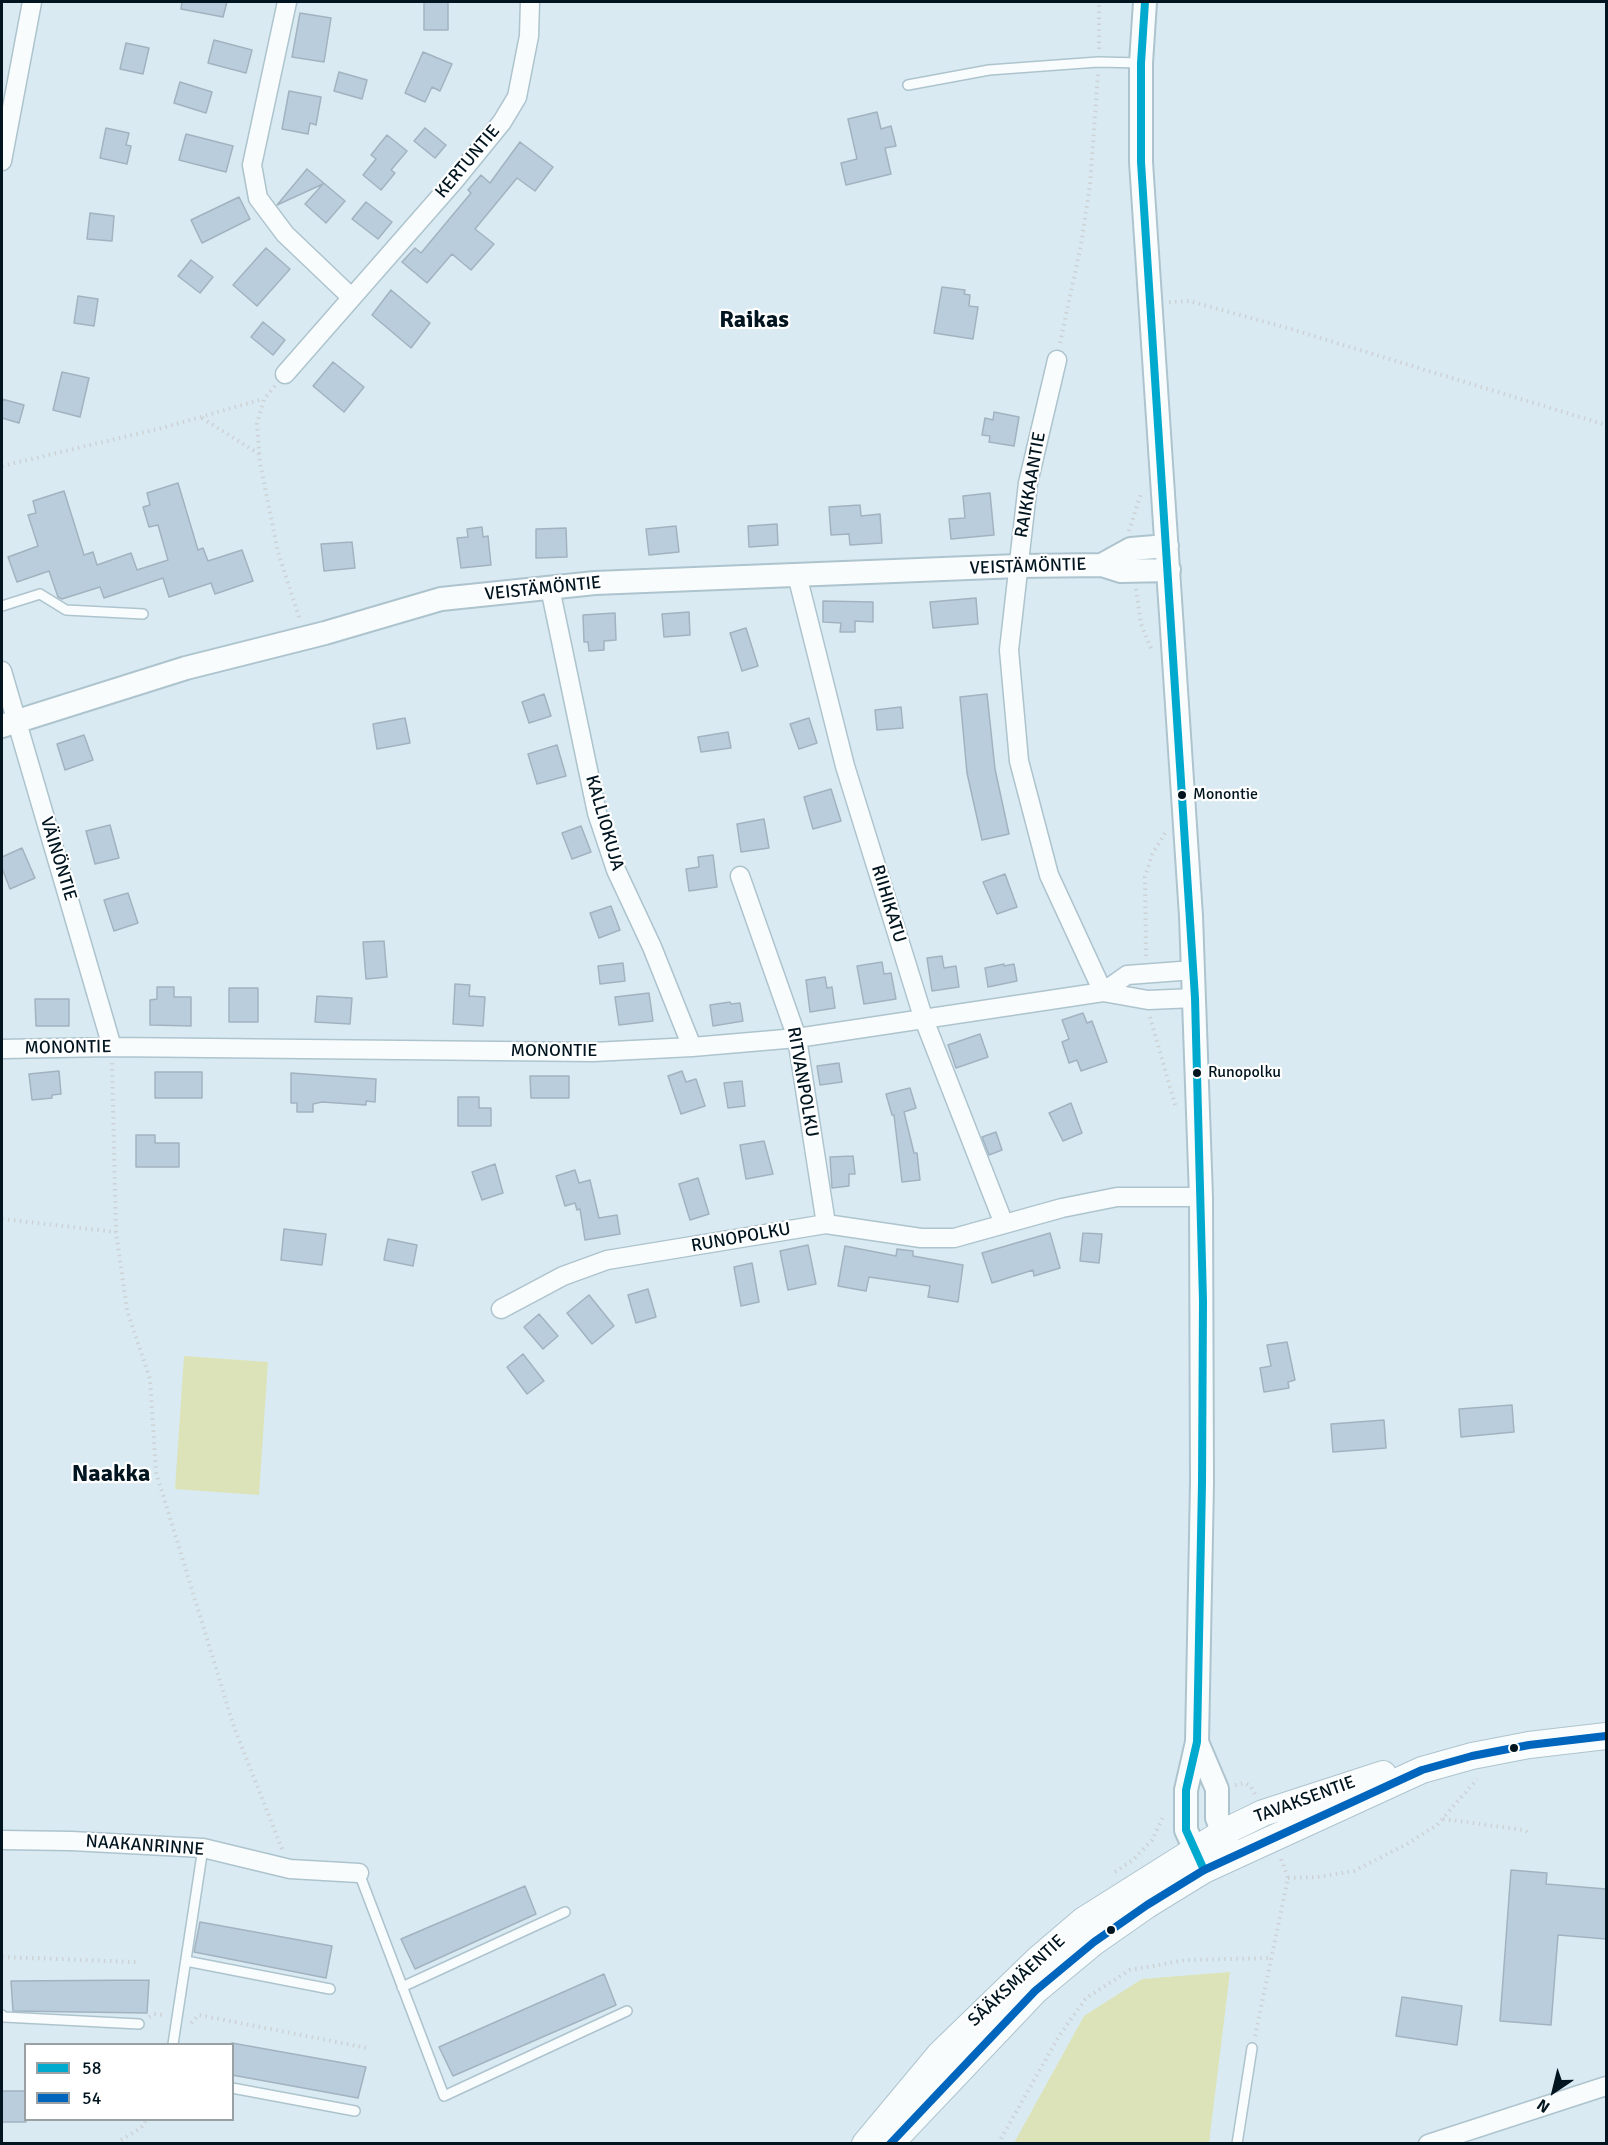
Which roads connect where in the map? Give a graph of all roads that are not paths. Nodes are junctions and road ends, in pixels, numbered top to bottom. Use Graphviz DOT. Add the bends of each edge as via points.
graph roads {
  1 [pos="32,2"];
  2 [pos="286,2"];
  3 [pos="530,2"];
  4 [pos="1146,2"];
  5 [pos="1141,63"];
  6 [pos="908,85"];
  7 [pos="2,161"];
  8 [pos="351,297"];
  9 [pos="1057,360"];
  10 [pos="285,374"];
  11 [pos="1167,546"];
  12 [pos="1102,565"];
  13 [pos="1018,566"];
  14 [pos="1169,570"];
  15 [pos="797,575"];
  16 [pos="550,588"];
  17 [pos="2,606"];
  18 [pos="144,614"];
  19 [pos="2,671"];
  20 [pos="9,724"];
  21 [pos="740,876"];
  22 [pos="1194,970"];
  23 [pos="1103,992"];
  24 [pos="1195,998"];
  25 [pos="923,1017"];
  26 [pos="797,1038"];
  27 [pos="112,1047"];
  28 [pos="692,1047"];
  29 [pos="2,1049"];
  30 [pos="1201,1197"];
  31 [pos="826,1224"];
  32 [pos="1004,1224"];
  33 [pos="501,1308"];
  34 [pos="1606,1736"];
  35 [pos="1197,1742"];
  36 [pos="1422,1770"];
  37 [pos="2,1840"];
  38 [pos="1227,1845"];
  39 [pos="203,1848"];
  40 [pos="1199,1859"];
  41 [pos="359,1873"];
  42 [pos="565,1912"];
  43 [pos="186,1961"];
  44 [pos="402,1987"];
  45 [pos="330,1989"];
  46 [pos="627,2011"];
  47 [pos="2,2015"];
  48 [pos="139,2024"];
  49 [pos="174,2041"];
  50 [pos="1252,2048"];
  51 [pos="1606,2086"];
  52 [pos="234,2088"];
  53 [pos="355,2111"];
  54 [pos="866,2144"];
  55 [pos="890,2144"];
  56 [pos="1237,2144"];
  57 [pos="1428,2144"];
  1 -- 7 [label="street"];
  2 -- 8 [label="street" via="252,165 258,198 285,234"];
  3 -- 8 [label="street, KERTUNTIE" via="529,36 517,97 507,114 454,181"];
  4 -- 5 [label="street"];
  5 -- 6 [label="lane" via="988,70"];
  5 -- 11 [label="street" via="1141,162"];
  8 -- 10 [label="street, KERTUNTIE"];
  9 -- 13 [label="street, RAIKKAANTIE" via="1028,483"];
  11 -- 12 [label="street, VEISTÄMÖNTIE" via="1131,549"];
  11 -- 14 [label="street"];
  12 -- 13 [label="street, VEISTÄMÖNTIE"];
  12 -- 14 [label="street, VEISTÄMÖNTIE" via="1120,571"];
  13 -- 15 [label="street, VEISTÄMÖNTIE"];
  13 -- 23 [label="street, RAIKKAANTIE" via="1009,650 1019,761 1049,875"];
  14 -- 22 [label="street"];
  15 -- 16 [label="street, VEISTÄMÖNTIE"];
  15 -- 25 [label="street, RIIHIKATU" via="845,766"];
  16 -- 20 [label="street, VEISTÄMÖNTIE" via="441,599 186,668"];
  16 -- 28 [label="street, KALLIOKUJA" via="597,813 616,870"];
  17 -- 18 [label="lane" via="40,594 66,610"];
  19 -- 20 [label="street, VÄINÖNTIE"];
  20 -- 27 [label="street, VÄINÖNTIE"];
  21 -- 26 [label="street, RITVANPOLKU"];
  22 -- 23 [label="street, MONONTIE" via="1127,975"];
  22 -- 24 [label="street"];
  23 -- 24 [label="street, MONONTIE" via="1148,1000"];
  23 -- 25 [label="street, MONONTIE"];
  24 -- 30 [label="street"];
  25 -- 26 [label="street, MONONTIE"];
  25 -- 32 [label="street, RIIHIKATU"];
  26 -- 28 [label="street, MONONTIE"];
  26 -- 31 [label="street, RITVANPOLKU"];
  27 -- 28 [label="street, MONONTIE" via="593,1052"];
  27 -- 29 [label="street, MONONTIE"];
  30 -- 32 [label="street, RUNOPOLKU" via="1118,1197"];
  30 -- 35 [label="street" via="1202,1472"];
  31 -- 32 [label="street, RUNOPOLKU" via="921,1238 954,1238"];
  31 -- 33 [label="street, RUNOPOLKU" via="607,1260 563,1276"];
  34 -- 36 [label="main road, TAVAKSENTIE" via="1506,1749"];
  35 -- 38 [label="street" via="1218,1788 1217,1818"];
  35 -- 40 [label="street" via="1186,1790 1186,1830"];
  36 -- 38 [label="main road, TAVAKSENTIE" via="1272,1838"];
  36 -- 38 [label="main road, TAVAKSENTIE" via="1381,1774 1263,1814"];
  37 -- 39 [label="street, NAAKANRINNE"];
  38 -- 40 [label="main road, SÄÄKSMÄENTIE"];
  39 -- 41 [label="street, NAAKANRINNE" via="290,1869"];
  39 -- 43 [label="lane"];
  40 -- 54 [label="main road, SÄÄKSMÄENTIE" via="1084,1920 1036,1961 940,2054"];
  40 -- 55 [label="main road, SÄÄKSMÄENTIE" via="1147,1905 1035,1991"];
  41 -- 44 [label="lane"];
  42 -- 44 [label="lane"];
  43 -- 45 [label="lane"];
  43 -- 49 [label="lane"];
  44 -- 46 [label="lane" via="444,2096"];
  47 -- 48 [label="lane"];
  50 -- 56 [label="lane"];
  51 -- 57 [label="street"];
  52 -- 53 [label="lane"];
}
